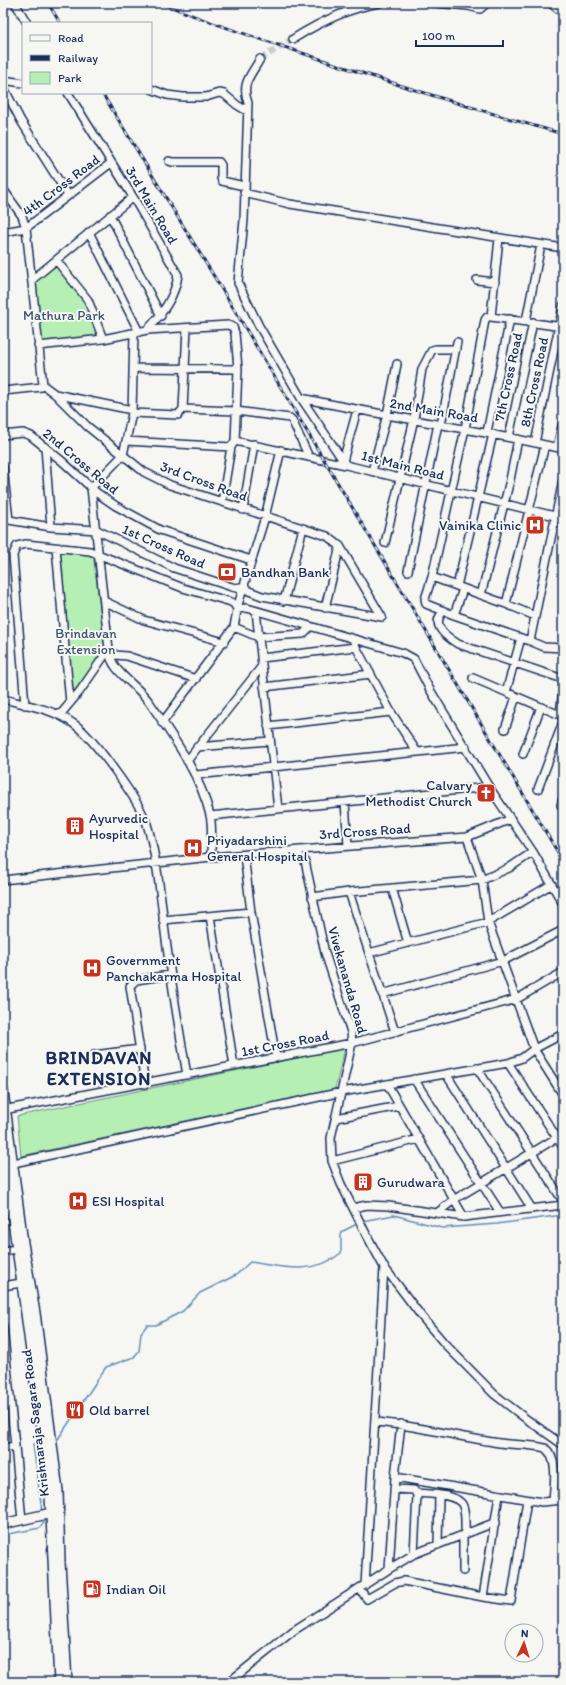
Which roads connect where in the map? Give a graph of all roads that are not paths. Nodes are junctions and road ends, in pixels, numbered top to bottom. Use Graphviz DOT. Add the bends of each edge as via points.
graph roads {
  1 [pos="15,3"];
  2 [pos="379,3"];
  3 [pos="435,3"];
  4 [pos="487,3"];
  5 [pos="551,3"];
  6 [pos="563,12"];
  7 [pos="26,22"];
  8 [pos="293,39"];
  9 [pos="260,59"];
  10 [pos="3,80"];
  11 [pos="22,83"];
  12 [pos="3,86"];
  13 [pos="152,89"];
  14 [pos="69,94"];
  15 [pos="247,111"];
  16 [pos="169,161"];
  17 [pos="111,163"];
  18 [pos="3,189"];
  19 [pos="244,189"];
  20 [pos="68,195"];
  21 [pos="133,197"];
  22 [pos="110,215"];
  23 [pos="26,228"];
  24 [pos="3,232"];
  25 [pos="89,232"];
  26 [pos="499,238"];
  27 [pos="542,245"];
  28 [pos="563,248"];
  29 [pos="56,260"];
  30 [pos="33,279"];
  31 [pos="477,280"];
  32 [pos="495,282"];
  33 [pos="563,306"];
  34 [pos="161,316"];
  35 [pos="488,318"];
  36 [pos="510,320"];
  37 [pos="529,322"];
  38 [pos="561,326"];
  39 [pos="187,328"];
  40 [pos="147,330"];
  41 [pos="137,332"];
  42 [pos="103,339"];
  43 [pos="38,346"];
  44 [pos="397,364"];
  45 [pos="134,368"];
  46 [pos="186,368"];
  47 [pos="238,369"];
  48 [pos="43,385"];
  49 [pos="3,391"];
  50 [pos="54,394"];
  51 [pos="301,398"];
  52 [pos="183,409"];
  53 [pos="357,410"];
  54 [pos="236,411"];
  55 [pos="132,412"];
  56 [pos="386,415"];
  57 [pos="414,419"];
  58 [pos="563,422"];
  59 [pos="439,425"];
  60 [pos="465,429"];
  61 [pos="490,433"];
  62 [pos="3,435"];
  63 [pos="509,437"];
  64 [pos="518,439"];
  65 [pos="126,441"];
  66 [pos="535,443"];
  67 [pos="233,444"];
  68 [pos="254,444"];
  69 [pos="545,445"];
  70 [pos="45,447"];
  71 [pos="560,448"];
  72 [pos="281,450"];
  73 [pos="122,456"];
  74 [pos="309,457"];
  75 [pos="345,463"];
  76 [pos="3,467"];
  77 [pos="372,471"];
  78 [pos="399,478"];
  79 [pos="563,480"];
  80 [pos="426,484"];
  81 [pos="91,488"];
  82 [pos="452,490"];
  83 [pos="479,497"];
  84 [pos="222,502"];
  85 [pos="504,503"];
  86 [pos="243,510"];
  87 [pos="530,510"];
  88 [pos="555,516"];
  89 [pos="265,517"];
  90 [pos="563,518"];
  91 [pos="6,519"];
  92 [pos="51,527"];
  93 [pos="303,528"];
  94 [pos="97,532"];
  95 [pos="385,543"];
  96 [pos="340,546"];
  97 [pos="56,548"];
  98 [pos="100,553"];
  99 [pos="251,560"];
  100 [pos="408,571"];
  101 [pos="432,577"];
  102 [pos="243,587"];
  103 [pos="460,588"];
  104 [pos="481,595"];
  105 [pos="104,601"];
  106 [pos="284,601"];
  107 [pos="506,604"];
  108 [pos="238,607"];
  109 [pos="324,608"];
  110 [pos="256,611"];
  111 [pos="444,611"];
  112 [pos="454,615"];
  113 [pos="535,616"];
  114 [pos="382,617"];
  115 [pos="234,627"];
  116 [pos="310,627"];
  117 [pos="258,637"];
  118 [pos="521,638"];
  119 [pos="353,639"];
  120 [pos="530,640"];
  121 [pos="224,642"];
  122 [pos="356,647"];
  123 [pos="563,648"];
  124 [pos="110,649"];
  125 [pos="261,658"];
  126 [pos="514,663"];
  127 [pos="262,666"];
  128 [pos="371,674"];
  129 [pos="473,678"];
  130 [pos="196,679"];
  131 [pos="563,679"];
  132 [pos="264,687"];
  133 [pos="563,689"];
  134 [pos="506,692"];
  135 [pos="516,697"];
  136 [pos="3,699"];
  137 [pos="70,703"];
  138 [pos="26,704"];
  139 [pos="541,707"];
  140 [pos="391,712"];
  141 [pos="60,715"];
  142 [pos="562,718"];
  143 [pos="162,723"];
  144 [pos="268,726"];
  145 [pos="506,729"];
  146 [pos="270,741"];
  147 [pos="466,747"];
  148 [pos="197,748"];
  149 [pos="418,752"];
  150 [pos="523,754"];
  151 [pos="187,761"];
  152 [pos="273,767"];
  153 [pos="196,775"];
  154 [pos="489,787"];
  155 [pos="538,789"];
  156 [pos="344,802"];
  157 [pos="278,809"];
  158 [pos="210,816"];
  159 [pos="511,819"];
  160 [pos="467,837"];
  161 [pos="348,846"];
  162 [pos="286,850"];
  163 [pos="533,852"];
  164 [pos="244,855"];
  165 [pos="211,857"];
  166 [pos="155,863"];
  167 [pos="3,880"];
  168 [pos="482,880"];
  169 [pos="552,884"];
  170 [pos="392,888"];
  171 [pos="350,892"];
  172 [pos="312,897"];
  173 [pos="563,904"];
  174 [pos="251,912"];
  175 [pos="210,916"];
  176 [pos="163,920"];
  177 [pos="488,922"];
  178 [pos="563,930"];
  179 [pos="408,943"];
  180 [pos="369,953"];
  181 [pos="503,961"];
  182 [pos="563,972"];
  183 [pos="170,975"];
  184 [pos="382,994"];
  185 [pos="517,999"];
  186 [pos="395,1032"];
  187 [pos="562,1035"];
  188 [pos="352,1043"];
  189 [pos="140,1049"];
  190 [pos="534,1049"];
  191 [pos="94,1055"];
  192 [pos="276,1058"];
  193 [pos="508,1063"];
  194 [pos="234,1066"];
  195 [pos="477,1068"];
  196 [pos="446,1074"];
  197 [pos="187,1075"];
  198 [pos="414,1079"];
  199 [pos="145,1084"];
  200 [pos="386,1084"];
  201 [pos="3,1091"];
  202 [pos="342,1092"];
  203 [pos="563,1095"];
  204 [pos="399,1106"];
  205 [pos="4,1110"];
  206 [pos="336,1118"];
  207 [pos="560,1136"];
  208 [pos="419,1139"];
  209 [pos="563,1147"];
  210 [pos="3,1152"];
  211 [pos="532,1153"];
  212 [pos="332,1161"];
  213 [pos="9,1164"];
  214 [pos="507,1169"];
  215 [pos="481,1184"];
  216 [pos="5,1194"];
  217 [pos="455,1199"];
  218 [pos="563,1201"];
  219 [pos="563,1205"];
  220 [pos="353,1208"];
  221 [pos="532,1209"];
  222 [pos="500,1212"];
  223 [pos="437,1213"];
  224 [pos="464,1217"];
  225 [pos="17,1249"];
  226 [pos="3,1250"];
  227 [pos="384,1267"];
  228 [pos="26,1283"];
  229 [pos="3,1286"];
  230 [pos="3,1326"];
  231 [pos="4,1341"];
  232 [pos="374,1422"];
  233 [pos="401,1424"];
  234 [pos="556,1440"];
  235 [pos="563,1445"];
  236 [pos="15,1446"];
  237 [pos="3,1448"];
  238 [pos="548,1450"];
  239 [pos="395,1477"];
  240 [pos="394,1489"];
  241 [pos="416,1493"];
  242 [pos="439,1495"];
  243 [pos="499,1495"];
  244 [pos="527,1500"];
  245 [pos="563,1500"];
  246 [pos="553,1501"];
  247 [pos="49,1513"];
  248 [pos="22,1520"];
  249 [pos="496,1522"];
  250 [pos="3,1524"];
  251 [pos="464,1535"];
  252 [pos="438,1545"];
  253 [pos="414,1554"];
  254 [pos="389,1569"];
  255 [pos="463,1571"];
  256 [pos="362,1586"];
  257 [pos="483,1597"];
  258 [pos="59,1682"];
  259 [pos="67,1682"];
  260 [pos="229,1682"];
  1 -- 7 [label="street"];
  2 -- 8 [label="street" via="350,10 313,26"];
  3 -- 4 [label="street" via="480,9"];
  5 -- 6 [label="street"];
  9 -- 15 [label="street" via="245,87"];
  10 -- 11 [label="street"];
  12 -- 20 [label="street" via="21,121"];
  13 -- 15 [label="street" via="183,97 224,94"];
  14 -- 17 [label="street, 3rd Main Road"];
  15 -- 19 [label="street"];
  16 -- 19 [label="street" via="219,162 222,181"];
  17 -- 20 [label="street, 4th Cross Road"];
  17 -- 21 [label="street, 3rd Main Road"];
  18 -- 23 [label="street" via="22,216"];
  19 -- 26 [label="street" via="290,204"];
  19 -- 51 [label="street" via="238,283 259,326"];
  20 -- 23 [label="street, 4th Cross Road"];
  21 -- 22 [label="street"];
  21 -- 34 [label="street, 3rd Main Road" via="178,275 176,286"];
  22 -- 25 [label="street"];
  22 -- 34 [label="street"];
  23 -- 24 [label="street, 4th Cross Road"];
  23 -- 30 [label="street"];
  25 -- 29 [label="street"];
  25 -- 41 [label="street"];
  26 -- 27 [label="street"];
  26 -- 32 [label="street"];
  27 -- 28 [label="street"];
  27 -- 37 [label="street, 7th Cross Road"];
  29 -- 30 [label="street"];
  29 -- 42 [label="street" via="88,300"];
  30 -- 43 [label="street"];
  31 -- 32 [label="street"];
  32 -- 35 [label="street"];
  33 -- 38 [label="street, 8th Cross Road"];
  34 -- 40 [label="street, 3rd Main Road"];
  35 -- 36 [label="street"];
  35 -- 60 [label="street"];
  36 -- 37 [label="street"];
  36 -- 61 [label="street"];
  37 -- 38 [label="street"];
  37 -- 63 [label="street, 7th Cross Road"];
  38 -- 66 [label="street, 8th Cross Road"];
  39 -- 40 [label="street"];
  39 -- 46 [label="street"];
  39 -- 47 [label="street" via="228,325 233,327"];
  40 -- 41 [label="street"];
  41 -- 42 [label="street"];
  41 -- 45 [label="street"];
  42 -- 43 [label="street"];
  43 -- 48 [label="street"];
  44 -- 56 [label="street"];
  45 -- 46 [label="street"];
  45 -- 55 [label="street"];
  46 -- 47 [label="street"];
  46 -- 52 [label="street"];
  47 -- 54 [label="street"];
  48 -- 49 [label="street"];
  48 -- 50 [label="street, 3rd Cross Road"];
  50 -- 55 [label="street"];
  50 -- 73 [label="street, 3rd Cross Road"];
  51 -- 53 [label="street, 2nd Main Road"];
  51 -- 75 [label="street"];
  52 -- 54 [label="street"];
  52 -- 55 [label="street" via="178,415"];
  53 -- 56 [label="street, 2nd Main Road"];
  53 -- 75 [label="street"];
  54 -- 67 [label="street"];
  54 -- 74 [label="street" via="290,418"];
  55 -- 65 [label="street"];
  56 -- 57 [label="street, 2nd Main Road"];
  56 -- 77 [label="street"];
  57 -- 59 [label="street, 2nd Main Road"];
  57 -- 59 [label="street" via="422,369 432,350 456,345"];
  57 -- 78 [label="street"];
  58 -- 71 [label="street"];
  59 -- 60 [label="street, 2nd Main Road"];
  59 -- 80 [label="street"];
  60 -- 61 [label="street, 2nd Main Road"];
  60 -- 82 [label="street"];
  61 -- 63 [label="street, 2nd Main Road"];
  61 -- 83 [label="street"];
  62 -- 70 [label="street, 2nd Cross Road" via="24,433"];
  63 -- 64 [label="street, 2nd Main Road"];
  64 -- 66 [label="street, 2nd Main Road"];
  64 -- 85 [label="street, 7th Cross Road"];
  65 -- 67 [label="street, 1st Main Road"];
  65 -- 73 [label="street"];
  66 -- 69 [label="street, 2nd Main Road"];
  67 -- 68 [label="street, 1st Main Road"];
  67 -- 84 [label="street"];
  68 -- 72 [label="street, 1st Main Road"];
  68 -- 86 [label="street"];
  69 -- 71 [label="street, 2nd Main Road"];
  69 -- 87 [label="street, 8th Cross Road"];
  70 -- 81 [label="street, 2nd Cross Road"];
  70 -- 92 [label="street"];
  72 -- 74 [label="street, 1st Main Road"];
  72 -- 89 [label="street"];
  73 -- 81 [label="street"];
  73 -- 84 [label="street, 3rd Cross Road" via="144,472 170,485"];
  74 -- 75 [label="street, 1st Main Road"];
  75 -- 77 [label="street, 1st Main Road"];
  76 -- 91 [label="street"];
  77 -- 78 [label="street, 1st Main Road"];
  78 -- 80 [label="street, 1st Main Road"];
  78 -- 95 [label="street"];
  79 -- 88 [label="street"];
  80 -- 82 [label="street, 1st Main Road"];
  80 -- 100 [label="street"];
  81 -- 94 [label="street"];
  81 -- 99 [label="street, 2nd Cross Road" via="116,506 160,530"];
  82 -- 83 [label="street, 1st Main Road"];
  82 -- 101 [label="street"];
  83 -- 85 [label="street, 1st Main Road"];
  83 -- 103 [label="street"];
  84 -- 86 [label="street, 3rd Cross Road"];
  85 -- 87 [label="street, 1st Main Road"];
  85 -- 104 [label="street, 7th Cross Road"];
  86 -- 89 [label="street, 3rd Cross Road"];
  87 -- 88 [label="street, 1st Main Road"];
  87 -- 107 [label="street, 8th Cross Road"];
  88 -- 90 [label="street, 1st Main Road"];
  88 -- 113 [label="street"];
  89 -- 93 [label="street, 3rd Cross Road"];
  89 -- 99 [label="street"];
  91 -- 92 [label="street, 1st Cross Road"];
  92 -- 94 [label="street, 1st Cross Road"];
  93 -- 96 [label="street, 3rd Cross Road" via="327,536"];
  93 -- 106 [label="street"];
  94 -- 98 [label="street"];
  94 -- 102 [label="street, 1st Cross Road" via="174,568 232,587"];
  96 -- 109 [label="street"];
  96 -- 114 [label="street, 3rd Cross Road"];
  97 -- 98 [label="street"];
  97 -- 137 [label="street"];
  97 -- 138 [label="street" via="26,544 17,546 13,555"];
  98 -- 105 [label="street"];
  98 -- 108 [label="street" via="183,588 231,602"];
  99 -- 102 [label="street"];
  101 -- 103 [label="street"];
  101 -- 111 [label="street" via="425,599 426,604"];
  102 -- 106 [label="street, 1st Cross Road" via="255,594"];
  102 -- 108 [label="street"];
  103 -- 104 [label="street"];
  103 -- 112 [label="street"];
  104 -- 107 [label="street"];
  105 -- 121 [label="street" via="144,620"];
  105 -- 124 [label="street"];
  106 -- 109 [label="street, 1st Cross Road"];
  107 -- 113 [label="street"];
  108 -- 110 [label="street"];
  108 -- 115 [label="street"];
  109 -- 114 [label="street, 1st Cross Road"];
  110 -- 116 [label="street"];
  110 -- 117 [label="street"];
  111 -- 112 [label="street"];
  111 -- 126 [label="street" via="439,623 447,637 458,644"];
  112 -- 118 [label="street"];
  113 -- 120 [label="street"];
  115 -- 117 [label="street"];
  115 -- 121 [label="street"];
  116 -- 117 [label="street" via="303,634"];
  116 -- 119 [label="street"];
  117 -- 125 [label="street"];
  118 -- 120 [label="street"];
  118 -- 126 [label="street"];
  119 -- 122 [label="street"];
  119 -- 147 [label="street" via="389,648 414,659"];
  120 -- 123 [label="street" via="544,647"];
  121 -- 130 [label="street"];
  122 -- 125 [label="street"];
  122 -- 128 [label="street"];
  124 -- 130 [label="street" via="115,655 127,656"];
  124 -- 137 [label="street"];
  124 -- 143 [label="street" via="110,658 116,669 135,685"];
  125 -- 127 [label="street"];
  126 -- 131 [label="street"];
  126 -- 134 [label="street"];
  127 -- 132 [label="street"];
  127 -- 148 [label="street"];
  128 -- 132 [label="street"];
  128 -- 140 [label="street"];
  129 -- 134 [label="street"];
  130 -- 143 [label="street"];
  132 -- 144 [label="street"];
  133 -- 142 [label="street"];
  134 -- 135 [label="street"];
  135 -- 139 [label="street"];
  135 -- 145 [label="street"];
  136 -- 138 [label="street"];
  137 -- 141 [label="street"];
  138 -- 141 [label="street"];
  139 -- 142 [label="street"];
  139 -- 150 [label="street"];
  140 -- 144 [label="street"];
  140 -- 149 [label="street"];
  141 -- 166 [label="street" via="87,734 129,791 146,822"];
  142 -- 155 [label="street"];
  143 -- 151 [label="street"];
  144 -- 146 [label="street"];
  146 -- 148 [label="street"];
  146 -- 152 [label="street"];
  147 -- 149 [label="street"];
  147 -- 154 [label="street"];
  148 -- 151 [label="street"];
  149 -- 152 [label="street"];
  151 -- 153 [label="street"];
  152 -- 153 [label="street"];
  152 -- 157 [label="street"];
  153 -- 158 [label="street"];
  154 -- 156 [label="street"];
  154 -- 159 [label="street"];
  156 -- 157 [label="street"];
  156 -- 161 [label="street"];
  157 -- 158 [label="street"];
  158 -- 165 [label="street"];
  159 -- 160 [label="street, 3rd Cross Road"];
  159 -- 163 [label="street"];
  160 -- 161 [label="street, 3rd Cross Road"];
  160 -- 168 [label="street"];
  161 -- 162 [label="street, 3rd Cross Road"];
  162 -- 164 [label="street, 3rd Cross Road"];
  162 -- 172 [label="street, Vivekananda Road" via="298,854 305,861"];
  163 -- 168 [label="street" via="509,868"];
  163 -- 169 [label="street"];
  164 -- 165 [label="street, 3rd Cross Road"];
  164 -- 174 [label="street"];
  165 -- 166 [label="street, 3rd Cross Road"];
  166 -- 167 [label="street, 3rd Cross Road"];
  166 -- 176 [label="street"];
  168 -- 170 [label="street"];
  168 -- 177 [label="street"];
  169 -- 173 [label="street"];
  169 -- 177 [label="street"];
  170 -- 171 [label="street"];
  170 -- 179 [label="street"];
  171 -- 172 [label="street"];
  171 -- 180 [label="street"];
  172 -- 188 [label="street, Vivekananda Road" via="325,953 351,1032"];
  174 -- 175 [label="street"];
  174 -- 192 [label="street"];
  175 -- 176 [label="street"];
  175 -- 194 [label="street"];
  176 -- 183 [label="street"];
  177 -- 179 [label="street"];
  177 -- 181 [label="street"];
  178 -- 181 [label="street"];
  179 -- 180 [label="street"];
  180 -- 184 [label="street"];
  181 -- 184 [label="street"];
  181 -- 185 [label="street"];
  182 -- 185 [label="street, 1st Cross Road"];
  183 -- 189 [label="street" via="136,980 130,986"];
  183 -- 197 [label="street"];
  184 -- 186 [label="street"];
  185 -- 186 [label="street, 1st Cross Road"];
  185 -- 190 [label="street"];
  186 -- 188 [label="street, 1st Cross Road"];
  187 -- 190 [label="street"];
  188 -- 192 [label="street, 1st Cross Road"];
  188 -- 202 [label="street, Vivekananda Road"];
  189 -- 191 [label="street"];
  189 -- 199 [label="street"];
  190 -- 193 [label="street" via="522,1058"];
  190 -- 203 [label="street"];
  192 -- 194 [label="street, 1st Cross Road"];
  193 -- 195 [label="street"];
  193 -- 207 [label="street"];
  194 -- 197 [label="street, 1st Cross Road"];
  195 -- 196 [label="street"];
  195 -- 211 [label="street"];
  196 -- 198 [label="street"];
  196 -- 214 [label="street"];
  197 -- 199 [label="street, 1st Cross Road"];
  198 -- 200 [label="street"];
  198 -- 215 [label="street"];
  199 -- 205 [label="street, 1st Cross Road"];
  200 -- 202 [label="street"];
  200 -- 204 [label="street"];
  201 -- 205 [label="main road, Krishnaraja Sagara Road"];
  202 -- 206 [label="street, Vivekananda Road"];
  202 -- 213 [label="street"];
  204 -- 206 [label="street"];
  204 -- 208 [label="street"];
  205 -- 213 [label="main road, Krishnaraja Sagara Road"];
  206 -- 212 [label="street, Vivekananda Road" via="331,1138"];
  207 -- 209 [label="street"];
  207 -- 211 [label="street"];
  208 -- 212 [label="street"];
  208 -- 217 [label="street"];
  210 -- 213 [label="main road, Krishnaraja Sagara Road"];
  211 -- 214 [label="street"];
  211 -- 218 [label="street"];
  212 -- 220 [label="street, Vivekananda Road"];
  213 -- 216 [label="main road, Krishnaraja Sagara Road"];
  213 -- 228 [label="main road, Krishnaraja Sagara Road" via="23,1243"];
  214 -- 215 [label="street"];
  214 -- 221 [label="street"];
  215 -- 217 [label="street"];
  215 -- 222 [label="street"];
  216 -- 225 [label="main road, Krishnaraja Sagara Road"];
  217 -- 223 [label="street"];
  217 -- 224 [label="street"];
  219 -- 221 [label="street"];
  220 -- 223 [label="street" via="367,1205 388,1206"];
  220 -- 227 [label="street, Vivekananda Road"];
  221 -- 222 [label="street"];
  222 -- 224 [label="street"];
  223 -- 224 [label="street"];
  225 -- 226 [label="street"];
  225 -- 228 [label="main road, Krishnaraja Sagara Road"];
  227 -- 232 [label="street"];
  227 -- 234 [label="street, Vivekananda Road" via="422,1317 467,1368 494,1394"];
  228 -- 229 [label="street"];
  228 -- 247 [label="main road, Krishnaraja Sagara Road" via="48,1442"];
  230 -- 231 [label="street"];
  231 -- 236 [label="street"];
  232 -- 233 [label="street"];
  232 -- 256 [label="street"];
  233 -- 238 [label="street" via="429,1431"];
  233 -- 239 [label="street"];
  234 -- 235 [label="street, Vivekananda Road"];
  234 -- 238 [label="street"];
  236 -- 237 [label="street"];
  236 -- 248 [label="street"];
  238 -- 246 [label="street" via="555,1475"];
  239 -- 240 [label="street"];
  239 -- 243 [label="street"];
  240 -- 241 [label="street" via="414,1490"];
  240 -- 254 [label="street"];
  241 -- 242 [label="street"];
  241 -- 253 [label="street"];
  242 -- 251 [label="street" via="453,1497 463,1507"];
  242 -- 252 [label="street"];
  243 -- 244 [label="street"];
  243 -- 249 [label="street"];
  244 -- 246 [label="street"];
  244 -- 257 [label="street" via="511,1601"];
  245 -- 246 [label="street"];
  247 -- 248 [label="main road"];
  247 -- 258 [label="main road, Krishnaraja Sagara Road"];
  247 -- 259 [label="main road, Krishnaraja Sagara Road"];
  248 -- 250 [label="main road"];
  249 -- 251 [label="street"];
  249 -- 257 [label="street"];
  251 -- 252 [label="street"];
  251 -- 255 [label="street"];
  252 -- 253 [label="street"];
  253 -- 254 [label="street"];
  254 -- 256 [label="street"];
  256 -- 257 [label="street" via="367,1599 395,1583 404,1581"];
  256 -- 260 [label="street" via="294,1631"];
}
